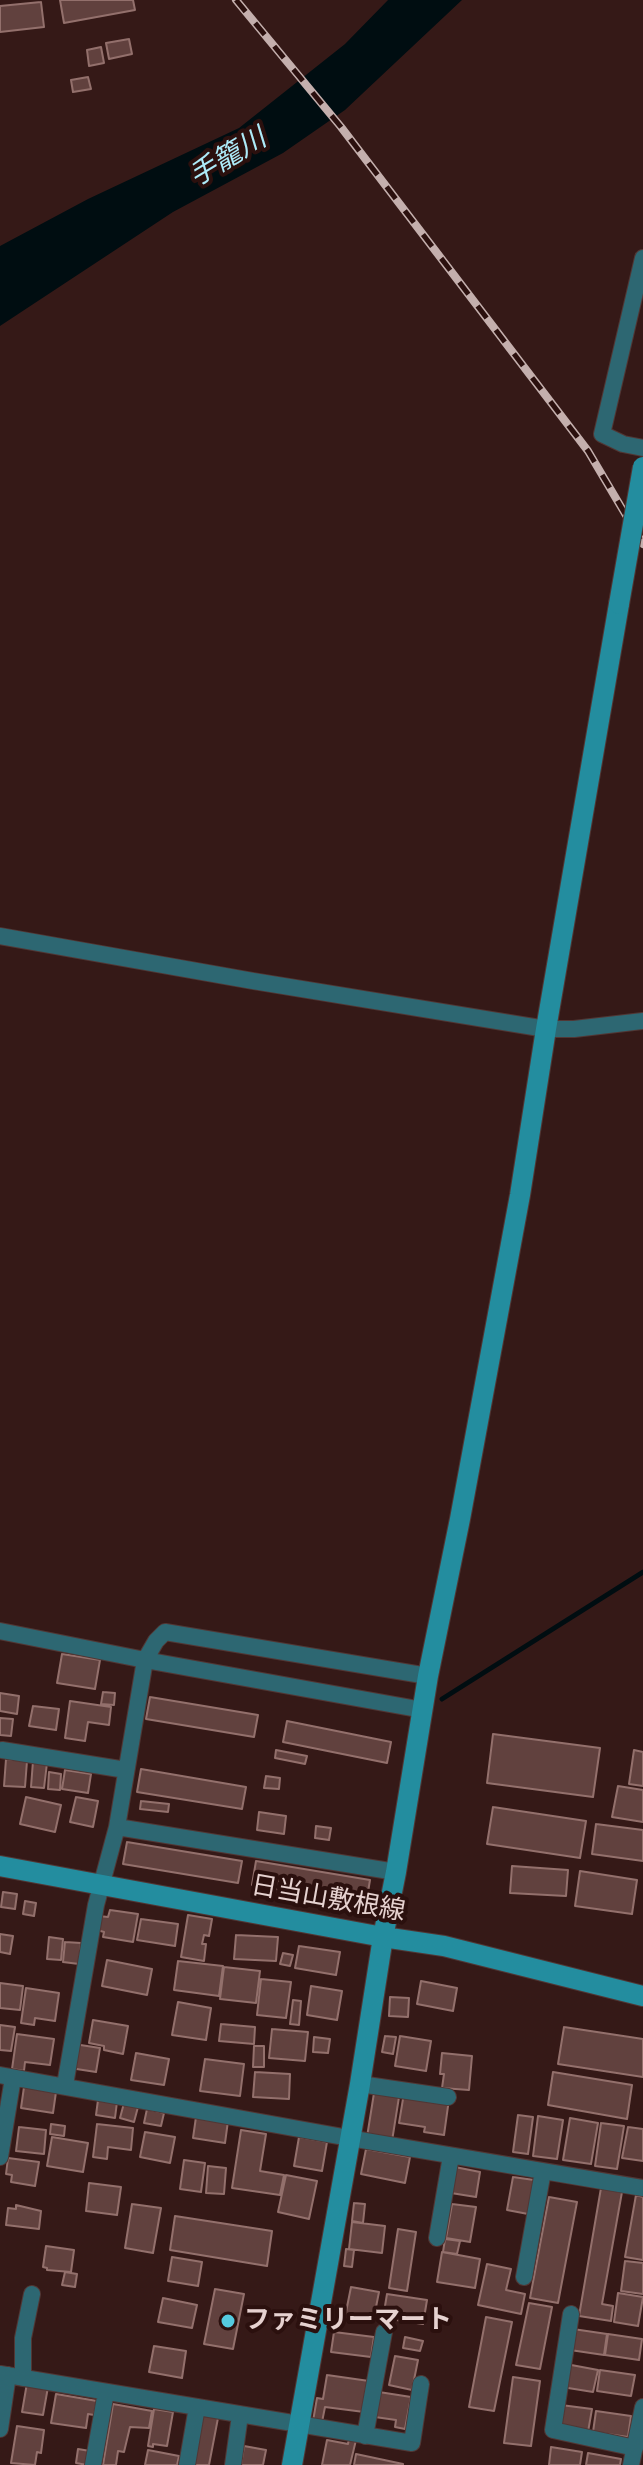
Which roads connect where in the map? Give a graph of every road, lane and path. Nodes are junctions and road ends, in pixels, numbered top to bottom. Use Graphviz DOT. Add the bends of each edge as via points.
graph roads {
  1 [pos="643,258"];
  2 [pos="643,448"];
  3 [pos="643,467"];
  4 [pos="0,936"];
  5 [pos="643,1021"];
  6 [pos="546,1029"];
  7 [pos="0,1631"];
  8 [pos="145,1660"];
  9 [pos="428,1676"];
  10 [pos="423,1710"];
  11 [pos="2,1750"];
  12 [pos="126,1770"];
  13 [pos="117,1827"];
  14 [pos="0,1866"];
  15 [pos="396,1872"];
  16 [pos="103,1883"];
  17 [pos="383,1937"];
  18 [pos="643,1996"];
  19 [pos="6,2076"];
  20 [pos="360,2084"];
  21 [pos="65,2085"];
  22 [pos="448,2097"];
  23 [pos="349,2138"];
  24 [pos="451,2156"];
  25 [pos="0,2157"];
  26 [pos="543,2171"];
  27 [pos="643,2188"];
  28 [pos="437,2238"];
  29 [pos="524,2277"];
  30 [pos="32,2294"];
  31 [pos="571,2314"];
  32 [pos="384,2332"];
  33 [pos="10,2376"];
  34 [pos="421,2384"];
  35 [pos="106,2392"];
  36 [pos="197,2407"];
  37 [pos="643,2407"];
  38 [pos="240,2415"];
  39 [pos="299,2425"];
  40 [pos="0,2429"];
  41 [pos="365,2436"];
  42 [pos="633,2457"];
  43 [pos="93,2465"];
  44 [pos="187,2465"];
  45 [pos="233,2465"];
  46 [pos="292,2465"];
  1 -- 2 [label="street" via="602,434"];
  3 -- 6 [label="street, bridge"];
  4 -- 6 [label="street"];
  5 -- 6 [label="street"];
  6 -- 9 [label="street" via="520,1195"];
  7 -- 8 [label="street"];
  8 -- 9 [label="street" via="165,1632"];
  8 -- 10 [label="street"];
  8 -- 12 [label="street"];
  9 -- 10 [label="street"];
  10 -- 15 [label="street"];
  11 -- 12 [label="street"];
  12 -- 13 [label="street"];
  13 -- 15 [label="street"];
  13 -- 16 [label="street"];
  14 -- 16 [label="street, 日当山敷根線"];
  15 -- 17 [label="street"];
  16 -- 17 [label="street, 日当山敷根線"];
  16 -- 21 [label="street"];
  17 -- 18 [label="street, 日当山敷根線" via="444,1946"];
  17 -- 20 [label="street"];
  19 -- 21 [label="street"];
  19 -- 25 [label="street"];
  20 -- 22 [label="street"];
  20 -- 23 [label="street"];
  21 -- 23 [label="street"];
  23 -- 24 [label="street"];
  23 -- 39 [label="street"];
  24 -- 26 [label="street"];
  24 -- 28 [label="street"];
  26 -- 27 [label="street"];
  26 -- 29 [label="street"];
  30 -- 33 [label="street"];
  31 -- 42 [label="street" via="551,2436"];
  32 -- 41 [label="street"];
  33 -- 35 [label="street"];
  33 -- 40 [label="street"];
  34 -- 41 [label="street" via="412,2443"];
  35 -- 36 [label="street"];
  35 -- 43 [label="street"];
  36 -- 38 [label="street"];
  36 -- 44 [label="street"];
  37 -- 42 [label="street"];
  38 -- 39 [label="street"];
  38 -- 45 [label="street"];
  39 -- 41 [label="street"];
  39 -- 46 [label="street"];
}
